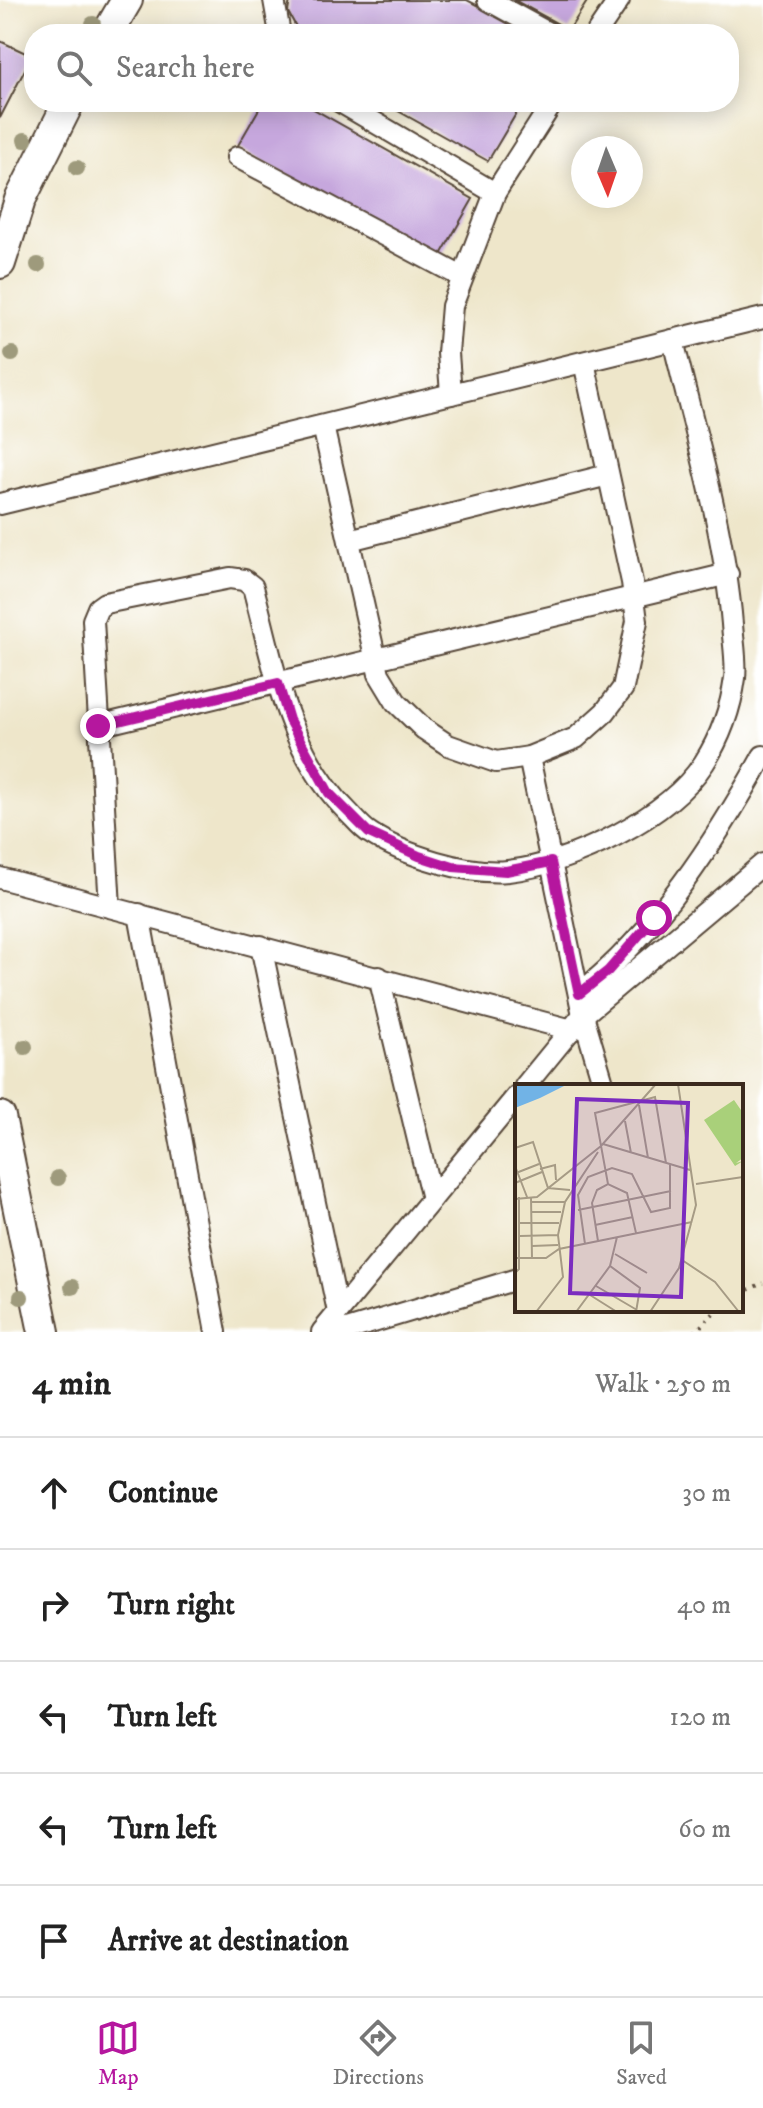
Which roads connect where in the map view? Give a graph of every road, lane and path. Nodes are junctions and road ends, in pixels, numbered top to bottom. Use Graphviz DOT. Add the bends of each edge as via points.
graph roads {
  1 [pos="127,0"];
  2 [pos="274,0"];
  3 [pos="488,0"];
  4 [pos="619,0"];
  5 [pos="113,24"];
  6 [pos="278,24"];
  7 [pos="532,24"];
  8 [pos="603,24"];
  9 [pos="64,112"];
  10 [pos="357,112"];
  11 [pos="547,112"];
  12 [pos="237,157"];
  13 [pos="495,193"];
  14 [pos="1,255"];
  15 [pos="462,277"];
  16 [pos="763,318"];
  17 [pos="673,340"];
  18 [pos="584,362"];
  19 [pos="451,394"];
  20 [pos="323,426"];
  21 [pos="608,475"];
  22 [pos="0,504"];
  23 [pos="349,540"];
  24 [pos="728,574"];
  25 [pos="634,597"];
  26 [pos="376,659"];
  27 [pos="278,683"];
  28 [pos="98,726"];
  29 [pos="763,756"];
  30 [pos="529,757"];
  31 [pos="551,862"];
  32 [pos="763,864"];
  33 [pos="0,878"];
  34 [pos="110,907"];
  35 [pos="139,914"];
  36 [pos="261,946"];
  37 [pos="379,977"];
  38 [pos="579,994"];
  39 [pos="578,1023"];
  40 [pos="527,1084"];
  41 [pos="603,1084"];
  42 [pos="515,1098"];
  43 [pos="0,1117"];
  44 [pos="432,1199"];
  45 [pos="515,1279"];
  46 [pos="763,1283"];
  47 [pos="743,1292"];
  48 [pos="715,1312"];
  49 [pos="339,1322"];
  50 [pos="44,1332"];
  51 [pos="216,1332"];
  52 [pos="322,1332"];
  53 [pos="695,1332"];
  1 -- 5 [label="main road"];
  2 -- 6 [label="street"];
  3 -- 7 [label="street"];
  4 -- 8 [label="street"];
  9 -- 14 [label="main road" via="20,200"];
  10 -- 13 [label="street"];
  11 -- 13 [label="street"];
  12 -- 15 [label="street"];
  13 -- 15 [label="street"];
  15 -- 19 [label="street" via="449,328"];
  16 -- 17 [label="street"];
  17 -- 18 [label="street"];
  17 -- 24 [label="street"];
  18 -- 19 [label="street"];
  18 -- 21 [label="street"];
  19 -- 20 [label="street"];
  20 -- 22 [label="street"];
  20 -- 23 [label="street"];
  21 -- 23 [label="street"];
  21 -- 25 [label="street"];
  23 -- 26 [label="street"];
  24 -- 25 [label="street"];
  24 -- 31 [label="street" via="736,676 723,727 703,764 669,801 614,838"];
  25 -- 26 [label="street"];
  25 -- 30 [label="street" via="637,621 623,688 576,738"];
  26 -- 27 [label="street"];
  26 -- 30 [label="street" via="396,702 448,745 496,762"];
  27 -- 28 [label="street"];
  27 -- 28 [label="street" via="253,587 244,580 230,578 105,603 93,620"];
  27 -- 31 [label="street" via="289,720 322,782 369,833 453,867 506,871"];
  28 -- 34 [label="street"];
  29 -- 38 [label="street" via="701,858 608,971"];
  30 -- 31 [label="street"];
  31 -- 38 [label="street"];
  32 -- 39 [label="street"];
  33 -- 34 [label="street"];
  34 -- 35 [label="street"];
  35 -- 36 [label="street"];
  35 -- 51 [label="street"];
  36 -- 37 [label="street"];
  36 -- 49 [label="street"];
  37 -- 39 [label="street"];
  37 -- 44 [label="street"];
  38 -- 39 [label="street"];
  39 -- 40 [label="street"];
  39 -- 41 [label="street"];
  42 -- 44 [label="street"];
  43 -- 50 [label="main road"];
  44 -- 49 [label="street"];
  45 -- 49 [label="street"];
  46 -- 47 [label="path"];
  48 -- 53 [label="path"];
  49 -- 52 [label="street"];
}
